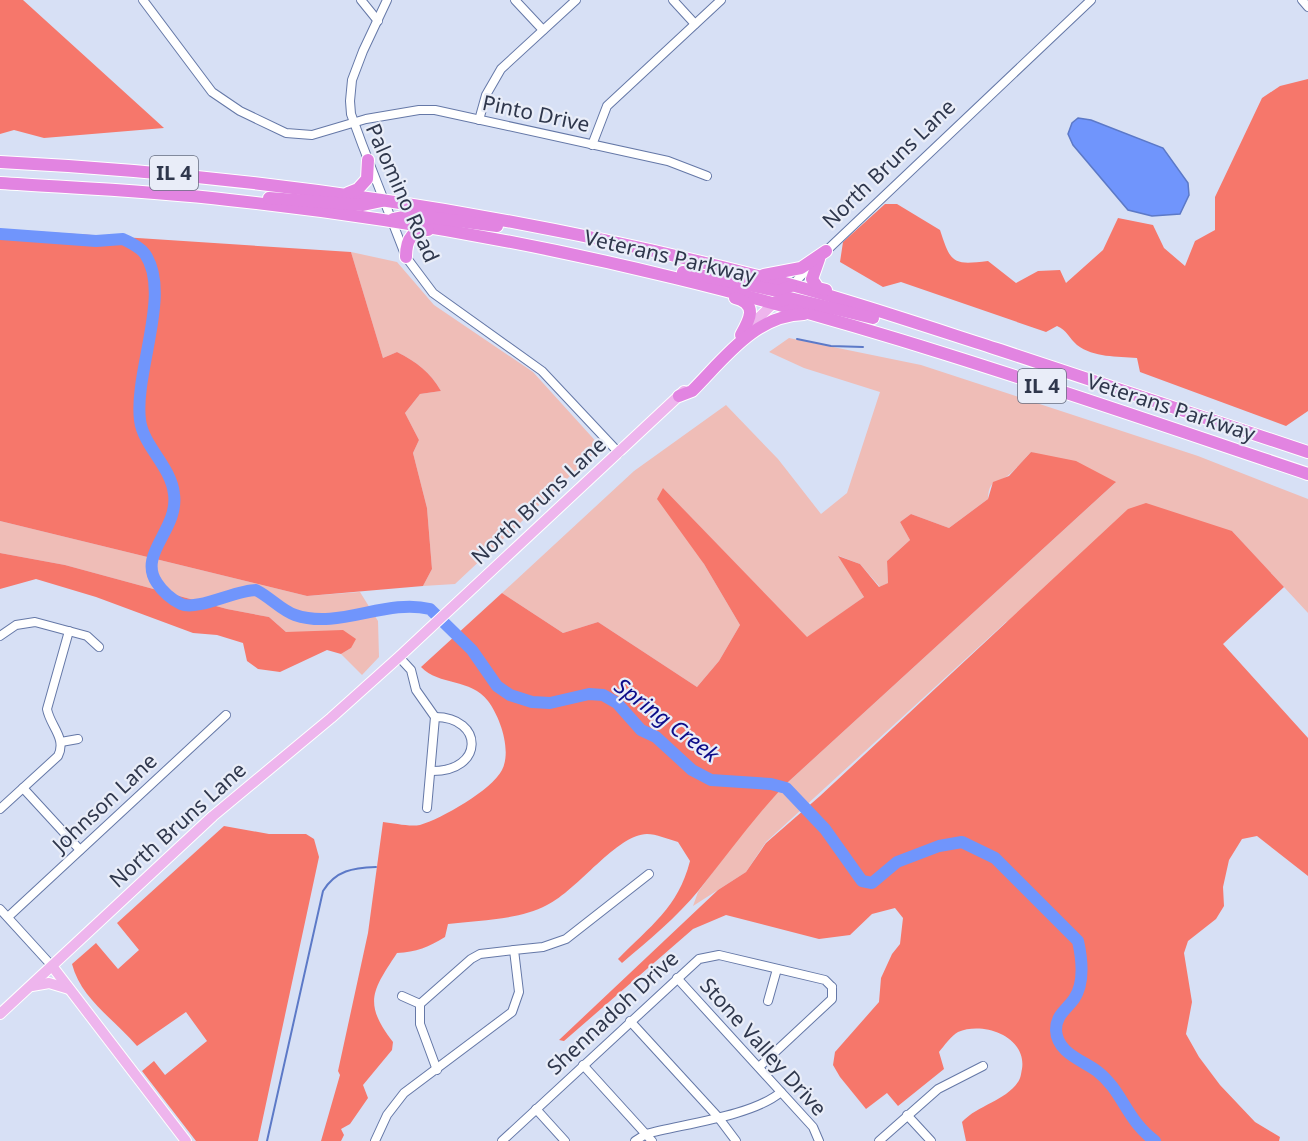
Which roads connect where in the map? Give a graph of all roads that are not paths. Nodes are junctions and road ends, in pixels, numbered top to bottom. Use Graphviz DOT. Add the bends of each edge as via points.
graph roads {
  1 [pos="143,0"];
  2 [pos="361,0"];
  3 [pos="387,0"];
  4 [pos="515,0"];
  5 [pos="576,0"];
  6 [pos="673,0"];
  7 [pos="721,0"];
  8 [pos="1090,0"];
  9 [pos="1302,0"];
  10 [pos="1308,7"];
  11 [pos="378,21"];
  12 [pos="695,24"];
  13 [pos="543,30"];
  14 [pos="479,120"];
  15 [pos="354,123"];
  16 [pos="592,145"];
  17 [pos="368,160"];
  18 [pos="0,162"];
  19 [pos="707,176"];
  20 [pos="0,183"];
  21 [pos="347,193"];
  22 [pos="208,198"];
  23 [pos="384,199"];
  24 [pos="391,221"];
  25 [pos="439,229"];
  26 [pos="579,234"];
  27 [pos="822,255"];
  28 [pos="406,257"];
  29 [pos="619,264"];
  30 [pos="636,268"];
  31 [pos="756,276"];
  32 [pos="791,286"];
  33 [pos="774,303"];
  34 [pos="814,314"];
  35 [pos="914,322"];
  36 [pos="741,335"];
  37 [pos="962,338"];
  38 [pos="679,396"];
  39 [pos="1308,452"];
  40 [pos="619,453"];
  41 [pos="1308,474"];
  42 [pos="69,631"];
  43 [pos="0,636"];
  44 [pos="99,647"];
  45 [pos="399,657"];
  46 [pos="226,715"];
  47 [pos="435,717"];
  48 [pos="78,739"];
  49 [pos="61,742"];
  50 [pos="431,771"];
  51 [pos="23,788"];
  52 [pos="428,808"];
  53 [pos="0,809"];
  54 [pos="80,850"];
  55 [pos="649,874"];
  56 [pos="0,909"];
  57 [pos="8,917"];
  58 [pos="514,950"];
  59 [pos="52,966"];
  60 [pos="777,969"];
  61 [pos="677,978"];
  62 [pos="29,987"];
  63 [pos="72,991"];
  64 [pos="402,996"];
  65 [pos="768,1001"];
  66 [pos="420,1004"];
  67 [pos="0,1014"];
  68 [pos="630,1021"];
  69 [pos="583,1065"];
  70 [pos="983,1065"];
  71 [pos="759,1066"];
  72 [pos="436,1070"];
  73 [pos="781,1092"];
  74 [pos="536,1109"];
  75 [pos="907,1115"];
  76 [pos="718,1117"];
  77 [pos="649,1138"];
  78 [pos="186,1141"];
  79 [pos="375,1141"];
  80 [pos="502,1141"];
  81 [pos="565,1141"];
  82 [pos="635,1141"];
  83 [pos="736,1141"];
  84 [pos="819,1141"];
  85 [pos="879,1141"];
  86 [pos="931,1141"];
  1 -- 15 [label="street, Palomino Road" via="212,92 240,111 301,136"];
  2 -- 11 [label="street"];
  3 -- 11 [label="street"];
  4 -- 13 [label="street"];
  5 -- 13 [label="street"];
  6 -- 12 [label="street"];
  7 -- 12 [label="street"];
  8 -- 27 [label="street, North Bruns Lane"];
  9 -- 10 [label="street"];
  11 -- 15 [label="street" via="352,80"];
  12 -- 16 [label="street" via="607,106"];
  13 -- 14 [label="street" via="492,81"];
  14 -- 15 [label="street, Pinto Drive" via="420,110"];
  14 -- 16 [label="street, Pinto Drive"];
  15 -- 17 [label="street, Palomino Road"];
  16 -- 19 [label="street, Pinto Drive" via="684,165"];
  17 -- 21 [label="highway" via="367,179 358,189"];
  17 -- 23 [label="street, Palomino Road"];
  18 -- 21 [label="highway, Veterans Parkway / IL 4" via="173,173"];
  20 -- 22 [label="highway, Veterans Parkway / IL 4"];
  21 -- 23 [label="highway, Veterans Parkway / IL 4"];
  22 -- 23 [label="highway" via="253,197 363,205 378,204"];
  22 -- 24 [label="highway, Veterans Parkway / IL 4"];
  23 -- 24 [label="street, Palomino Road"];
  23 -- 26 [label="highway, Veterans Parkway / IL 4"];
  24 -- 25 [label="highway, Veterans Parkway / IL 4"];
  24 -- 26 [label="highway" via="412,215"];
  24 -- 28 [label="street, Palomino Road"];
  25 -- 28 [label="highway" via="412,235"];
  25 -- 29 [label="highway, Veterans Parkway / IL 4"];
  26 -- 31 [label="highway, Veterans Parkway / IL 4"];
  27 -- 31 [label="highway" via="791,271"];
  27 -- 32 [label="street, North Bruns Lane"];
  27 -- 35 [label="highway" via="812,277 818,288 896,311"];
  28 -- 40 [label="street, Palomino Road" via="433,293 542,371"];
  29 -- 30 [label="highway, Veterans Parkway / IL 4"];
  29 -- 32 [label="highway" via="651,266 778,291"];
  30 -- 33 [label="highway, Veterans Parkway / IL 4"];
  30 -- 36 [label="highway" via="670,282 747,303 751,314"];
  31 -- 32 [label="highway, Veterans Parkway / IL 4"];
  32 -- 33 [label="main road, North Bruns Lane"];
  32 -- 35 [label="highway, Veterans Parkway / IL 4"];
  33 -- 34 [label="highway, Veterans Parkway / IL 4"];
  33 -- 36 [label="main road, North Bruns Lane"];
  33 -- 37 [label="highway" via="796,299"];
  34 -- 38 [label="highway" via="783,316 765,322 692,391"];
  34 -- 41 [label="highway, Veterans Parkway / IL 4"];
  35 -- 37 [label="highway, Veterans Parkway / IL 4"];
  36 -- 38 [label="main road, North Bruns Lane"];
  37 -- 39 [label="highway, Veterans Parkway / IL 4"];
  38 -- 40 [label="main road, North Bruns Lane"];
  40 -- 45 [label="main road, North Bruns Lane"];
  42 -- 43 [label="street" via="25,622"];
  42 -- 44 [label="street" via="87,636"];
  42 -- 49 [label="street" via="47,709"];
  45 -- 47 [label="street" via="411,670 416,690"];
  45 -- 59 [label="main road, North Bruns Lane" via="213,816"];
  46 -- 54 [label="street, Johnson Lane"];
  47 -- 50 [label="street"];
  47 -- 50 [label="street" via="462,724 471,744 467,758 458,767"];
  48 -- 49 [label="street"];
  49 -- 51 [label="street" via="58,756"];
  50 -- 52 [label="street"];
  51 -- 53 [label="street"];
  51 -- 54 [label="street"];
  54 -- 57 [label="street, Johnson Lane"];
  55 -- 58 [label="street" via="566,939 543,947"];
  56 -- 57 [label="street"];
  57 -- 59 [label="street"];
  58 -- 66 [label="street" via="480,954 471,959"];
  58 -- 72 [label="street" via="519,992 512,1012"];
  59 -- 62 [label="main road, North Bruns Lane"];
  59 -- 63 [label="main road"];
  60 -- 61 [label="street, Shennadoh Drive" via="719,955 699,959"];
  60 -- 65 [label="street"];
  60 -- 71 [label="street, Shennadoh Drive" via="836,985 832,999"];
  61 -- 68 [label="street, Shennadoh Drive"];
  61 -- 71 [label="street, Stone Valley Drive"];
  62 -- 63 [label="main road" via="49,983"];
  62 -- 67 [label="main road, North Bruns Lane"];
  63 -- 78 [label="main road"];
  64 -- 66 [label="street"];
  66 -- 72 [label="street" via="420,1024"];
  68 -- 69 [label="street, Shennadoh Drive"];
  68 -- 76 [label="street"];
  69 -- 74 [label="street, Shennadoh Drive"];
  69 -- 77 [label="street"];
  70 -- 75 [label="street" via="948,1082"];
  71 -- 73 [label="street, Stone Valley Drive"];
  72 -- 79 [label="street" via="395,1102"];
  73 -- 76 [label="street"];
  73 -- 84 [label="street, Stone Valley Drive" via="813,1126"];
  74 -- 80 [label="street, Shennadoh Drive"];
  74 -- 81 [label="street"];
  75 -- 85 [label="street"];
  75 -- 86 [label="street"];
  76 -- 77 [label="street"];
  76 -- 83 [label="street"];
  77 -- 82 [label="street"];
}
